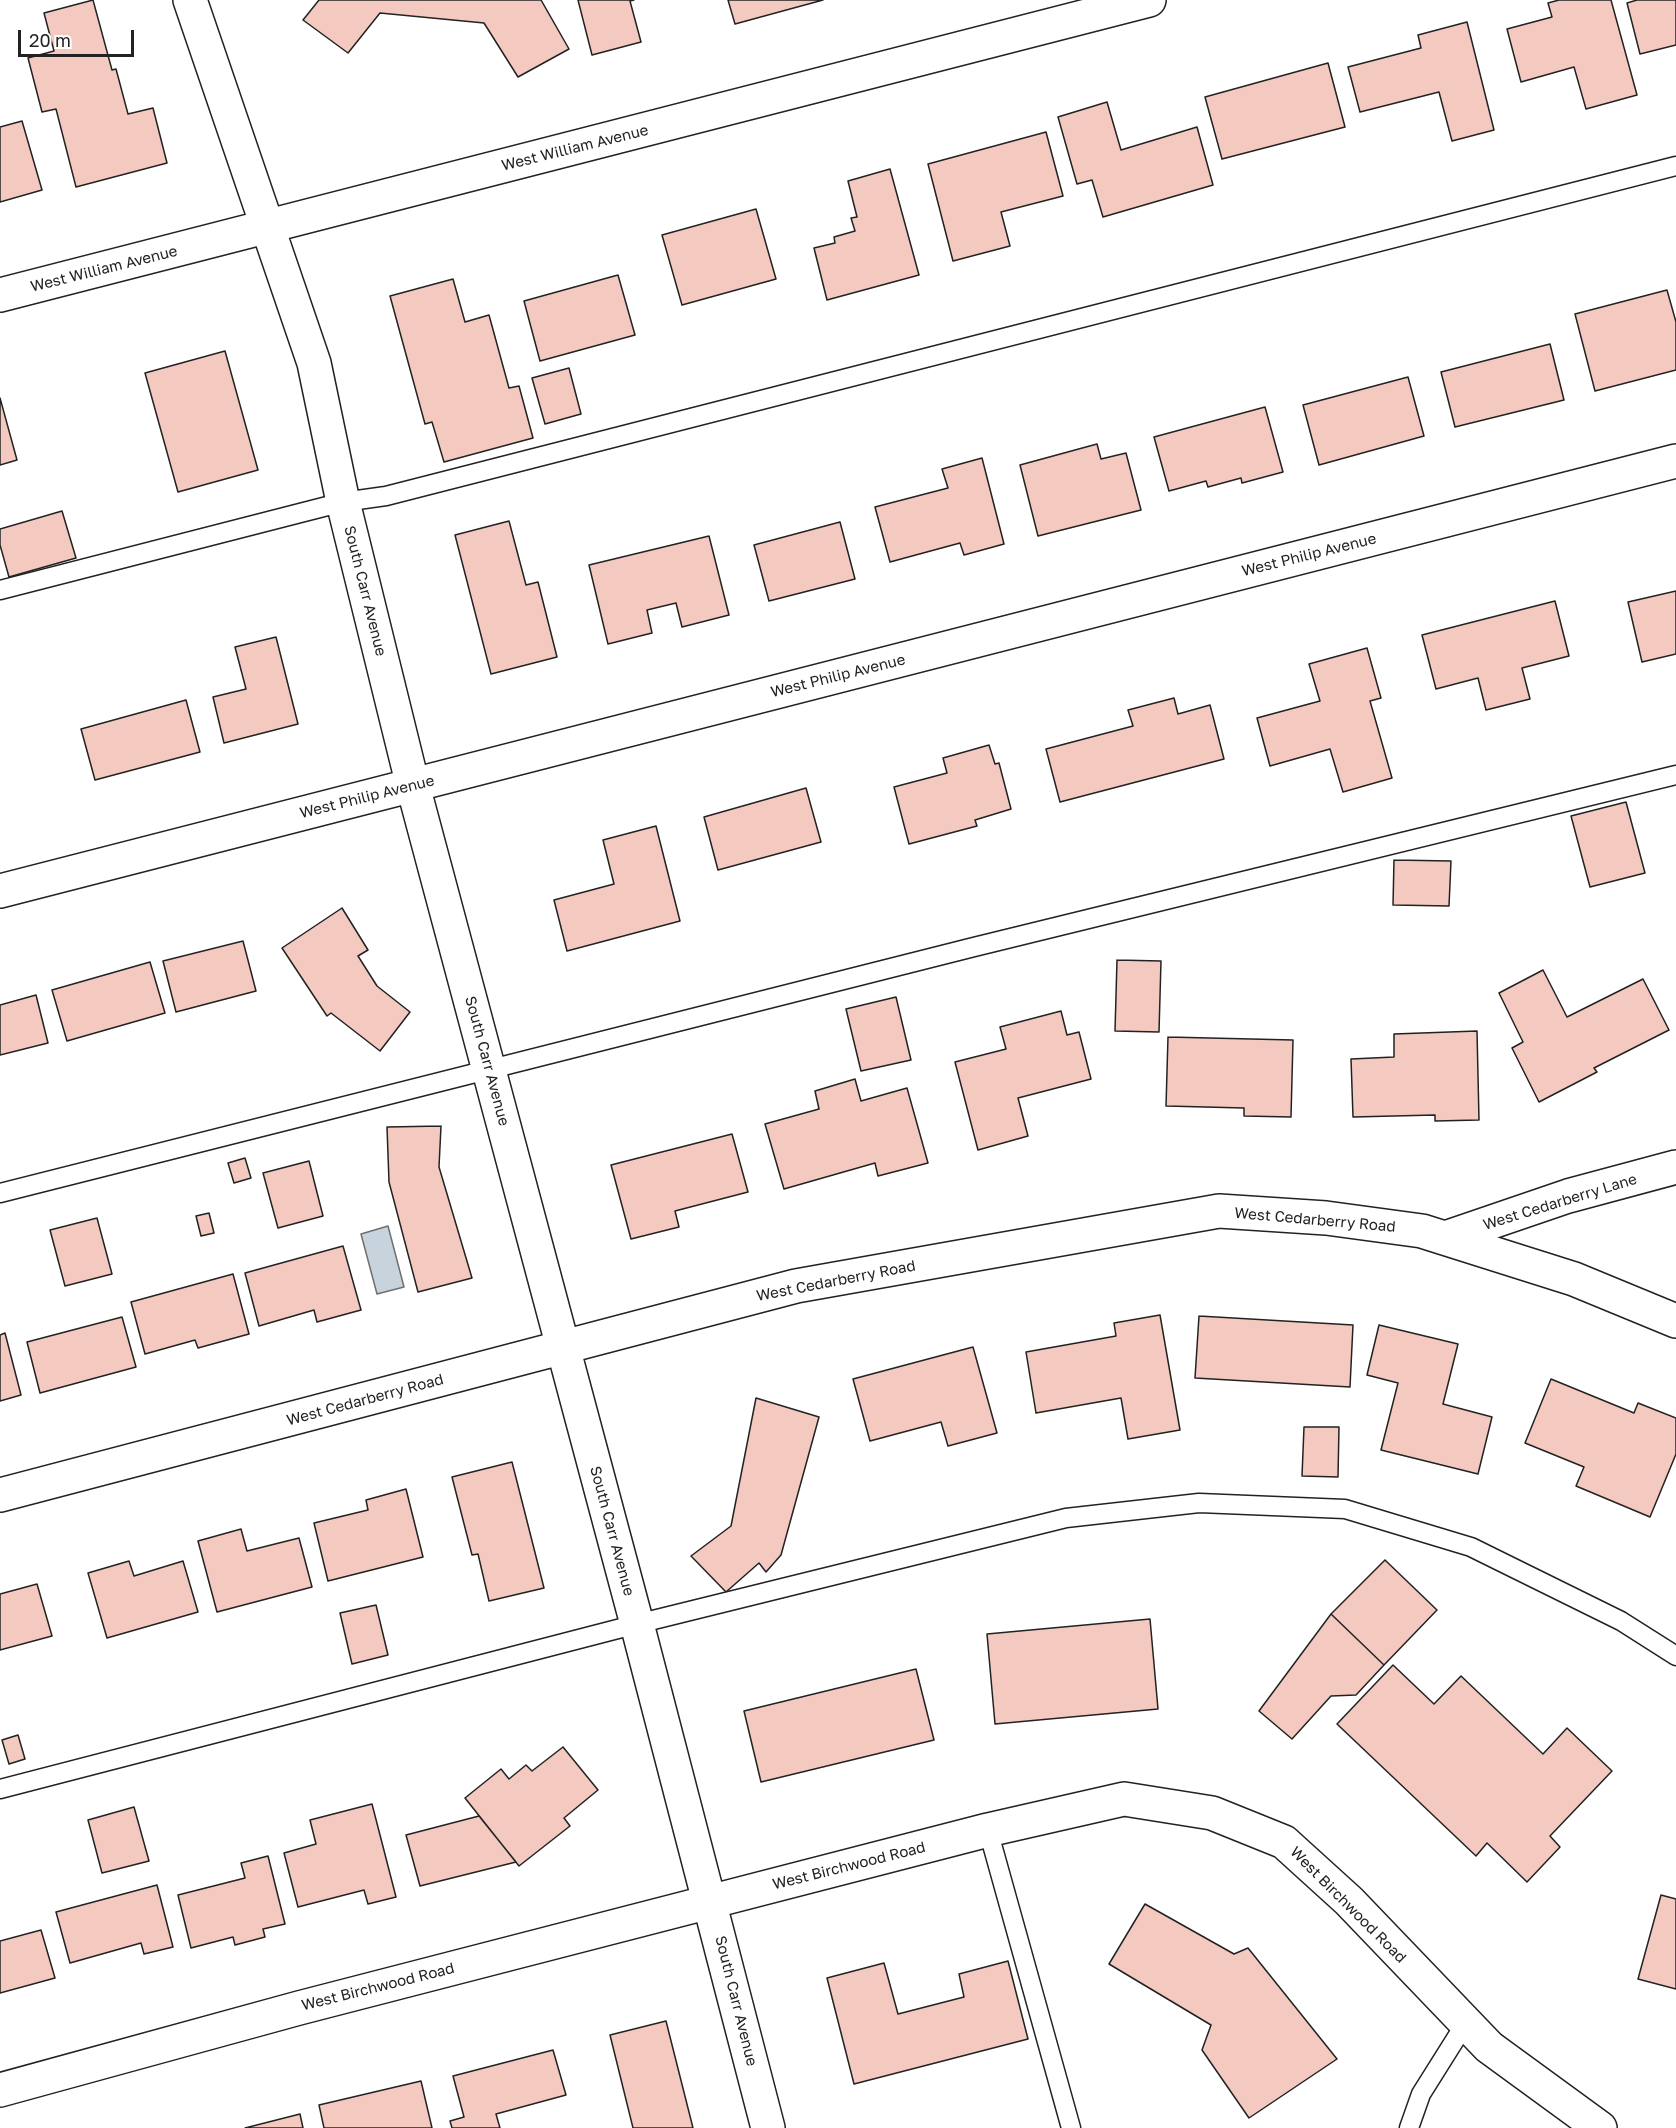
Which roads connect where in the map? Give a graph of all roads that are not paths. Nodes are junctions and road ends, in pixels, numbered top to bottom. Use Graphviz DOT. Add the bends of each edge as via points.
graph roads {
  1 [pos="189,0"];
  2 [pos="1149,0"];
  3 [pos="1676,166"];
  4 [pos="266,227"];
  5 [pos="0,295"];
  6 [pos="1676,461"];
  7 [pos="344,502"];
  8 [pos="0,590"];
  9 [pos="1676,774"];
  10 [pos="413,786"];
  11 [pos="0,891"];
  12 [pos="489,1069"];
  13 [pos="1676,1167"];
  14 [pos="0,1193"];
  15 [pos="1445,1238"];
  16 [pos="1676,1321"];
  17 [pos="563,1348"];
  18 [pos="0,1495"];
  19 [pos="637,1624"];
  20 [pos="1676,1656"];
  21 [pos="0,1789"];
  22 [pos="988,1830"];
  23 [pos="710,1902"];
  24 [pos="1465,2024"];
  25 [pos="0,2090"];
  26 [pos="768,2128"];
  27 [pos="1071,2128"];
  28 [pos="1409,2128"];
  29 [pos="1600,2128"];
  1 -- 4 [label="street, South Carr Avenue"];
  2 -- 4 [label="street, West William Avenue"];
  3 -- 7 [label="lane" via="386,496"];
  4 -- 5 [label="street, West William Avenue"];
  4 -- 7 [label="street, South Carr Avenue" via="314,363"];
  6 -- 10 [label="street, West Philip Avenue"];
  7 -- 8 [label="lane"];
  7 -- 10 [label="street, South Carr Avenue"];
  9 -- 12 [label="lane"];
  10 -- 11 [label="street, West Philip Avenue"];
  10 -- 12 [label="street, South Carr Avenue"];
  12 -- 14 [label="lane"];
  12 -- 17 [label="street, South Carr Avenue"];
  13 -- 15 [label="street, West Cedarberry Lane" via="1568,1196"];
  15 -- 16 [label="street, West Cedarberry Road" via="1574,1279"];
  15 -- 17 [label="street, West Cedarberry Road" via="1422,1231 1326,1218 1219,1211 796,1286"];
  17 -- 18 [label="street, West Cedarberry Road"];
  17 -- 19 [label="street, South Carr Avenue"];
  19 -- 20 [label="lane" via="1066,1518 1199,1503 1345,1509 1471,1547 1621,1621"];
  19 -- 21 [label="lane"];
  19 -- 23 [label="street, South Carr Avenue"];
  22 -- 23 [label="street, West Birchwood Road"];
  22 -- 24 [label="street, West Birchwood Road" via="1124,1799 1212,1813 1284,1842 1349,1901"];
  22 -- 27 [label="lane"];
  23 -- 25 [label="street, West Birchwood Road"];
  23 -- 26 [label="street, South Carr Avenue"];
  24 -- 28 [label="lane" via="1421,2094"];
  24 -- 29 [label="street, West Birchwood Road" via="1489,2047"];
}
